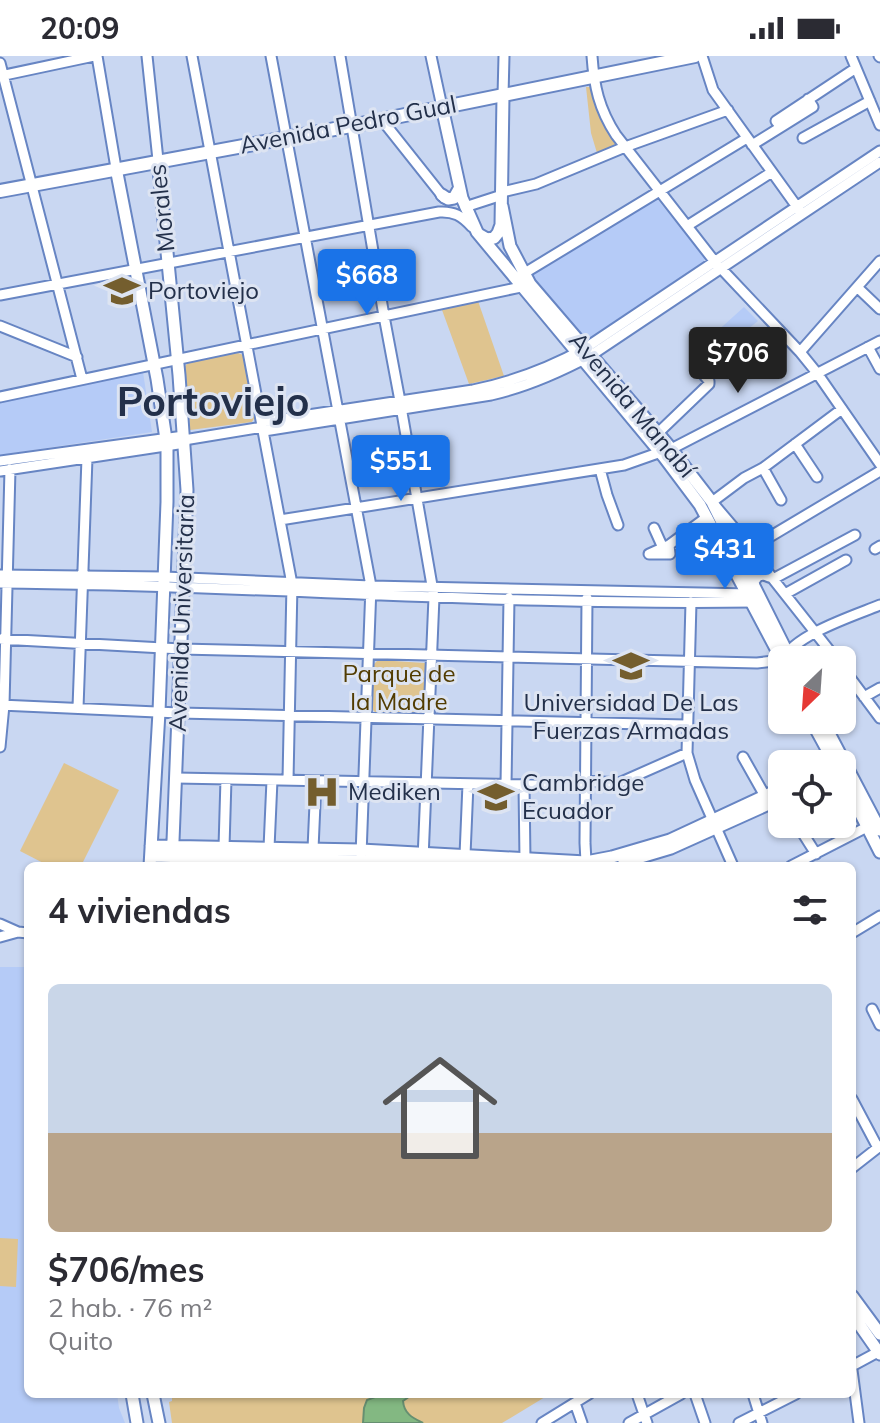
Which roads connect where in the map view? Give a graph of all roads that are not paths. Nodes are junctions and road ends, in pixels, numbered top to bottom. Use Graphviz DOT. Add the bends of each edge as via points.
graph roads {
  1 [pos="96,56"];
  2 [pos="147,56"];
  3 [pos="192,56"];
  4 [pos="271,56"];
  5 [pos="340,56"];
  6 [pos="431,56"];
  7 [pos="504,56"];
  8 [pos="592,56"];
  9 [pos="695,56"];
  10 [pos="702,56"];
  11 [pos="851,56"];
  12 [pos="0,63"];
  13 [pos="856,68"];
  14 [pos="2,75"];
  15 [pos="593,77"];
  16 [pos="503,96"];
  17 [pos="870,101"];
  18 [pos="442,107"];
  19 [pos="728,110"];
  20 [pos="382,120"];
  21 [pos="880,125"];
  22 [pos="351,126"];
  23 [pos="286,138"];
  24 [pos="803,138"];
  25 [pos="750,142"];
  26 [pos="625,147"];
  27 [pos="880,151"];
  28 [pos="210,152"];
  29 [pos="158,160"];
  30 [pos="880,162"];
  31 [pos="116,168"];
  32 [pos="772,172"];
  33 [pos="32,184"];
  34 [pos="459,189"];
  35 [pos="0,191"];
  36 [pos="659,191"];
  37 [pos="442,195"];
  38 [pos="502,198"];
  39 [pos="800,210"];
  40 [pos="439,212"];
  41 [pos="464,212"];
  42 [pos="369,226"];
  43 [pos="687,226"];
  44 [pos="477,232"];
  45 [pos="305,238"];
  46 [pos="229,252"];
  47 [pos="880,261"];
  48 [pos="168,264"];
  49 [pos="718,265"];
  50 [pos="135,270"];
  51 [pos="525,282"];
  52 [pos="58,285"];
  53 [pos="858,288"];
  54 [pos="0,295"];
  55 [pos="880,309"];
  56 [pos="384,316"];
  57 [pos="0,326"];
  58 [pos="322,329"];
  59 [pos="880,341"];
  60 [pos="248,345"];
  61 [pos="868,347"];
  62 [pos="800,352"];
  63 [pos="583,355"];
  64 [pos="77,357"];
  65 [pos="178,359"];
  66 [pos="154,364"];
  67 [pos="698,368"];
  68 [pos="880,369"];
  69 [pos="817,373"];
  70 [pos="82,379"];
  71 [pos="0,397"];
  72 [pos="401,406"];
  73 [pos="842,409"];
  74 [pos="339,416"];
  75 [pos="263,427"];
  76 [pos="658,433"];
  77 [pos="184,440"];
  78 [pos="166,442"];
  79 [pos="795,444"];
  80 [pos="666,451"];
  81 [pos="87,458"];
  82 [pos="0,461"];
  83 [pos="880,464"];
  84 [pos="763,468"];
  85 [pos="600,469"];
  86 [pos="5,470"];
  87 [pos="880,471"];
  88 [pos="817,477"];
  89 [pos="417,498"];
  90 [pos="781,500"];
  91 [pos="706,503"];
  92 [pos="357,507"];
  93 [pos="707,517"];
  94 [pos="280,520"];
  95 [pos="618,525"];
  96 [pos="654,528"];
  97 [pos="726,530"];
  98 [pos="855,535"];
  99 [pos="751,548"];
  100 [pos="846,560"];
  101 [pos="771,578"];
  102 [pos="3,579"];
  103 [pos="83,580"];
  104 [pos="164,582"];
  105 [pos="183,582"];
  106 [pos="292,588"];
  107 [pos="371,591"];
  108 [pos="433,592"];
  109 [pos="785,594"];
  110 [pos="587,596"];
  111 [pos="754,596"];
  112 [pos="509,598"];
  113 [pos="691,602"];
  114 [pos="880,605"];
  115 [pos="816,632"];
  116 [pos="3,639"];
  117 [pos="80,643"];
  118 [pos="779,646"];
  119 [pos="799,646"];
  120 [pos="826,646"];
  121 [pos="161,648"];
  122 [pos="181,649"];
  123 [pos="290,652"];
  124 [pos="368,654"];
  125 [pos="432,656"];
  126 [pos="508,657"];
  127 [pos="586,659"];
  128 [pos="768,661"];
  129 [pos="689,662"];
  130 [pos="856,686"];
  131 [pos="880,688"];
  132 [pos="864,697"];
  133 [pos="2,705"];
  134 [pos="78,708"];
  135 [pos="159,712"];
  136 [pos="179,713"];
  137 [pos="289,715"];
  138 [pos="366,717"];
  139 [pos="880,718"];
  140 [pos="429,719"];
  141 [pos="507,721"];
  142 [pos="586,722"];
  143 [pos="686,725"];
  144 [pos="0,747"];
  145 [pos="687,753"];
  146 [pos="743,757"];
  147 [pos="176,778"];
  148 [pos="226,779"];
  149 [pos="272,780"];
  150 [pos="288,780"];
  151 [pos="316,781"];
  152 [pos="363,782"];
  153 [pos="426,783"];
  154 [pos="468,784"];
  155 [pos="585,784"];
  156 [pos="506,785"];
  157 [pos="524,785"];
  158 [pos="856,793"];
  159 [pos="768,795"];
  160 [pos="765,796"];
  161 [pos="856,803"];
  162 [pos="768,804"];
  163 [pos="714,825"];
  164 [pos="867,827"];
  165 [pos="880,831"];
  166 [pos="806,838"];
  167 [pos="880,852"];
  168 [pos="175,854"];
  169 [pos="816,854"];
  170 [pos="465,855"];
  171 [pos="151,856"];
  172 [pos="223,857"];
  173 [pos="269,858"];
  174 [pos="314,858"];
  175 [pos="361,859"];
  176 [pos="525,860"];
  177 [pos="422,861"];
  178 [pos="556,862"];
  179 [pos="587,862"];
  180 [pos="594,862"];
  181 [pos="635,862"];
  182 [pos="731,862"];
  183 [pos="799,862"];
  184 [pos="880,916"];
  185 [pos="0,924"];
  186 [pos="856,931"];
  187 [pos="23,932"];
  188 [pos="0,937"];
  189 [pos="872,1009"];
  190 [pos="880,1025"];
  191 [pos="856,1106"];
  192 [pos="879,1147"];
  193 [pos="856,1165"];
  194 [pos="856,1302"];
  195 [pos="856,1319"];
  196 [pos="880,1334"];
  197 [pos="880,1352"];
  198 [pos="856,1366"];
  199 [pos="133,1398"];
  200 [pos="154,1398"];
  201 [pos="583,1398"];
  202 [pos="638,1398"];
  203 [pos="675,1398"];
  204 [pos="696,1398"];
  205 [pos="754,1398"];
  206 [pos="790,1398"];
  207 [pos="856,1398"];
  208 [pos="575,1403"];
  209 [pos="760,1418"];
  210 [pos="645,1419"];
  211 [pos="137,1423"];
  212 [pos="159,1423"];
  213 [pos="542,1423"];
  214 [pos="582,1423"];
  215 [pos="629,1423"];
  216 [pos="705,1423"];
  217 [pos="739,1423"];
  218 [pos="859,1423"];
  1 -- 14 [label="street"];
  1 -- 31 [label="street"];
  2 -- 29 [label="street, Morales"];
  3 -- 28 [label="street"];
  4 -- 23 [label="street"];
  5 -- 22 [label="street"];
  6 -- 18 [label="street"];
  7 -- 16 [label="street"];
  8 -- 15 [label="street"];
  9 -- 15 [label="highway, Avenida Pedro Gual"];
  10 -- 19 [label="street" via="711,86"];
  11 -- 13 [label="street"];
  12 -- 14 [label="street"];
  13 -- 17 [label="street"];
  13 -- 25 [label="street" via="776,121 781,127"];
  14 -- 33 [label="street"];
  15 -- 16 [label="highway, Avenida Pedro Gual"];
  15 -- 26 [label="street" via="603,113"];
  16 -- 18 [label="highway, Avenida Pedro Gual"];
  16 -- 38 [label="main road"];
  17 -- 21 [label="street"];
  17 -- 24 [label="street"];
  18 -- 20 [label="highway, Avenida Pedro Gual"];
  18 -- 34 [label="main road, Avenida Manabí"];
  19 -- 25 [label="street"];
  19 -- 26 [label="street"];
  20 -- 22 [label="highway, Avenida Pedro Gual"];
  20 -- 37 [label="street"];
  22 -- 23 [label="highway, Avenida Pedro Gual"];
  22 -- 42 [label="street"];
  23 -- 28 [label="highway, Avenida Pedro Gual"];
  23 -- 45 [label="street"];
  25 -- 32 [label="street"];
  25 -- 36 [label="street"];
  26 -- 36 [label="street"];
  26 -- 38 [label="street"];
  27 -- 39 [label="street"];
  28 -- 29 [label="highway, Avenida Pedro Gual"];
  28 -- 46 [label="street"];
  29 -- 31 [label="highway, Avenida Pedro Gual"];
  29 -- 48 [label="main road, Morales"];
  30 -- 39 [label="street"];
  31 -- 33 [label="highway, Avenida Pedro Gual"];
  31 -- 50 [label="main road, Avenida Universitaria"];
  32 -- 39 [label="street"];
  32 -- 43 [label="street"];
  33 -- 35 [label="highway, Avenida Pedro Gual"];
  33 -- 52 [label="street"];
  34 -- 37 [label="main road" via="454,198"];
  34 -- 41 [label="main road, Avenida Manabí"];
  36 -- 43 [label="street"];
  36 -- 51 [label="street"];
  37 -- 40 [label="street"];
  37 -- 41 [label="street"];
  38 -- 41 [label="street"];
  38 -- 44 [label="main road" via="497,236 487,239"];
  38 -- 51 [label="main road" via="507,237"];
  39 -- 49 [label="street"];
  40 -- 41 [label="street"];
  40 -- 42 [label="street"];
  41 -- 44 [label="main road, Avenida Manabí"];
  42 -- 45 [label="street"];
  42 -- 56 [label="street"];
  43 -- 49 [label="street"];
  44 -- 51 [label="main road, Avenida Manabí"];
  45 -- 46 [label="street"];
  45 -- 58 [label="street"];
  46 -- 48 [label="street"];
  46 -- 60 [label="street"];
  47 -- 53 [label="street"];
  48 -- 50 [label="street"];
  48 -- 65 [label="main road, Morales"];
  49 -- 62 [label="street"];
  49 -- 63 [label="street"];
  50 -- 52 [label="street"];
  50 -- 66 [label="main road, Avenida Universitaria"];
  51 -- 56 [label="street"];
  51 -- 63 [label="main road, Avenida Manabí"];
  52 -- 54 [label="street"];
  52 -- 64 [label="street"];
  53 -- 55 [label="street"];
  53 -- 62 [label="street"];
  56 -- 58 [label="street"];
  56 -- 72 [label="street"];
  57 -- 64 [label="street"];
  58 -- 60 [label="street"];
  58 -- 74 [label="street"];
  59 -- 61 [label="street"];
  60 -- 65 [label="street"];
  60 -- 75 [label="street"];
  61 -- 68 [label="street"];
  61 -- 69 [label="street"];
  62 -- 69 [label="street"];
  63 -- 72 [label="street" via="508,382"];
  63 -- 76 [label="main road, Avenida Manabí"];
  63 -- 80 [label="main road, Avenida Manabí"];
  64 -- 70 [label="street"];
  65 -- 66 [label="street"];
  65 -- 77 [label="main road, Avenida Universitaria"];
  66 -- 70 [label="street"];
  66 -- 78 [label="main road, Avenida Universitaria"];
  67 -- 76 [label="street" via="709,384"];
  69 -- 73 [label="street"];
  69 -- 80 [label="street"];
  70 -- 71 [label="street"];
  72 -- 74 [label="street"];
  72 -- 89 [label="street"];
  73 -- 79 [label="street"];
  73 -- 83 [label="street"];
  74 -- 75 [label="street"];
  74 -- 92 [label="street"];
  75 -- 77 [label="street"];
  75 -- 94 [label="street"];
  76 -- 80 [label="main road, Avenida Manabí"];
  77 -- 78 [label="street"];
  77 -- 105 [label="main road, Avenida Universitaria"];
  78 -- 81 [label="street"];
  78 -- 82 [label="street"];
  78 -- 104 [label="main road, Avenida Universitaria"];
  79 -- 84 [label="street"];
  79 -- 88 [label="street"];
  80 -- 85 [label="street"];
  80 -- 91 [label="main road, Avenida Manabí"];
  81 -- 86 [label="street"];
  81 -- 103 [label="street"];
  84 -- 90 [label="street"];
  84 -- 91 [label="street"];
  85 -- 89 [label="street"];
  85 -- 95 [label="street"];
  86 -- 102 [label="street"];
  87 -- 99 [label="street"];
  89 -- 92 [label="street"];
  89 -- 108 [label="street"];
  91 -- 93 [label="main road, Avenida Manabí"];
  91 -- 97 [label="main road, Avenida Manabí"];
  91 -- 99 [label="street"];
  92 -- 94 [label="street"];
  92 -- 107 [label="street"];
  93 -- 96 [label="street" via="666,546"];
  93 -- 111 [label="main road, Avenida Manabí"];
  94 -- 106 [label="street"];
  97 -- 101 [label="street"];
  97 -- 111 [label="main road, Avenida Manabí"];
  98 -- 101 [label="street"];
  99 -- 101 [label="street"];
  100 -- 109 [label="street"];
  101 -- 109 [label="street"];
  101 -- 111 [label="main road" via="758,575"];
  102 -- 103 [label="street"];
  102 -- 116 [label="street"];
  103 -- 104 [label="street"];
  103 -- 117 [label="street"];
  104 -- 105 [label="street"];
  104 -- 121 [label="main road, Avenida Universitaria"];
  105 -- 106 [label="street"];
  105 -- 122 [label="main road, Avenida Universitaria"];
  106 -- 107 [label="street"];
  106 -- 123 [label="street"];
  107 -- 108 [label="street"];
  107 -- 124 [label="street"];
  108 -- 110 [label="street"];
  108 -- 112 [label="street"];
  108 -- 125 [label="street"];
  109 -- 115 [label="street"];
  110 -- 111 [label="street"];
  110 -- 112 [label="street"];
  110 -- 113 [label="street"];
  110 -- 127 [label="street"];
  111 -- 113 [label="street"];
  111 -- 118 [label="main road, Avenida Manabí"];
  112 -- 126 [label="street"];
  113 -- 129 [label="street"];
  114 -- 115 [label="street"];
  115 -- 119 [label="street"];
  115 -- 120 [label="street"];
  116 -- 117 [label="street"];
  116 -- 133 [label="street"];
  117 -- 121 [label="street"];
  117 -- 134 [label="street"];
  121 -- 122 [label="street"];
  121 -- 135 [label="main road, Avenida Universitaria"];
  122 -- 123 [label="street"];
  122 -- 136 [label="main road, Avenida Universitaria"];
  123 -- 124 [label="street"];
  123 -- 137 [label="street"];
  124 -- 125 [label="street"];
  124 -- 138 [label="street"];
  125 -- 126 [label="street"];
  125 -- 140 [label="street"];
  126 -- 127 [label="street"];
  126 -- 141 [label="street"];
  127 -- 129 [label="street"];
  127 -- 142 [label="street"];
  128 -- 129 [label="street"];
  129 -- 143 [label="street"];
  130 -- 132 [label="street"];
  131 -- 132 [label="street"];
  132 -- 139 [label="street"];
  133 -- 134 [label="street"];
  133 -- 144 [label="street"];
  134 -- 135 [label="street"];
  135 -- 136 [label="street"];
  135 -- 171 [label="main road, Avenida Universitaria"];
  136 -- 137 [label="street"];
  136 -- 147 [label="main road, Avenida Universitaria"];
  137 -- 138 [label="street"];
  137 -- 150 [label="street"];
  138 -- 140 [label="street"];
  138 -- 152 [label="street"];
  140 -- 141 [label="street"];
  140 -- 153 [label="street"];
  141 -- 142 [label="street"];
  141 -- 156 [label="street"];
  142 -- 143 [label="street"];
  142 -- 155 [label="street"];
  143 -- 145 [label="street"];
  145 -- 155 [label="street" via="619,783"];
  145 -- 163 [label="street"];
  146 -- 160 [label="street"];
  147 -- 148 [label="street"];
  147 -- 168 [label="main road, Avenida Universitaria"];
  148 -- 149 [label="street"];
  148 -- 172 [label="street"];
  149 -- 150 [label="street"];
  149 -- 173 [label="street"];
  150 -- 151 [label="street"];
  151 -- 152 [label="street"];
  151 -- 174 [label="street"];
  152 -- 153 [label="street"];
  152 -- 175 [label="street"];
  153 -- 154 [label="street"];
  153 -- 177 [label="street"];
  154 -- 156 [label="street"];
  154 -- 170 [label="street"];
  155 -- 157 [label="street"];
  155 -- 179 [label="street"];
  156 -- 157 [label="street"];
  157 -- 176 [label="street"];
  158 -- 165 [label="main road"];
  159 -- 160 [label="main road"];
  160 -- 163 [label="main road"];
  161 -- 164 [label="main road"];
  162 -- 163 [label="main road"];
  163 -- 180 [label="main road"];
  163 -- 181 [label="main road"];
  163 -- 182 [label="street"];
  164 -- 165 [label="street"];
  164 -- 167 [label="main road"];
  164 -- 169 [label="street"];
  166 -- 169 [label="street"];
  168 -- 171 [label="main road"];
  168 -- 172 [label="main road"];
  169 -- 183 [label="street"];
  170 -- 176 [label="main road"];
  170 -- 177 [label="main road"];
  172 -- 173 [label="main road"];
  173 -- 174 [label="main road"];
  174 -- 175 [label="main road"];
  175 -- 177 [label="main road"];
  176 -- 178 [label="main road"];
  184 -- 186 [label="street"];
  185 -- 187 [label="street"];
  187 -- 188 [label="street"];
  189 -- 190 [label="street"];
  191 -- 192 [label="street"];
  192 -- 193 [label="street"];
  194 -- 196 [label="main road"];
  195 -- 197 [label="main road"];
  197 -- 198 [label="street"];
  199 -- 211 [label="main road"];
  200 -- 212 [label="main road"];
  201 -- 208 [label="street"];
  202 -- 210 [label="street"];
  203 -- 210 [label="street"];
  204 -- 216 [label="street"];
  205 -- 209 [label="street"];
  206 -- 209 [label="street"];
  207 -- 218 [label="street"];
  208 -- 213 [label="street"];
  208 -- 214 [label="street"];
  209 -- 217 [label="street"];
  210 -- 215 [label="street"];
}
